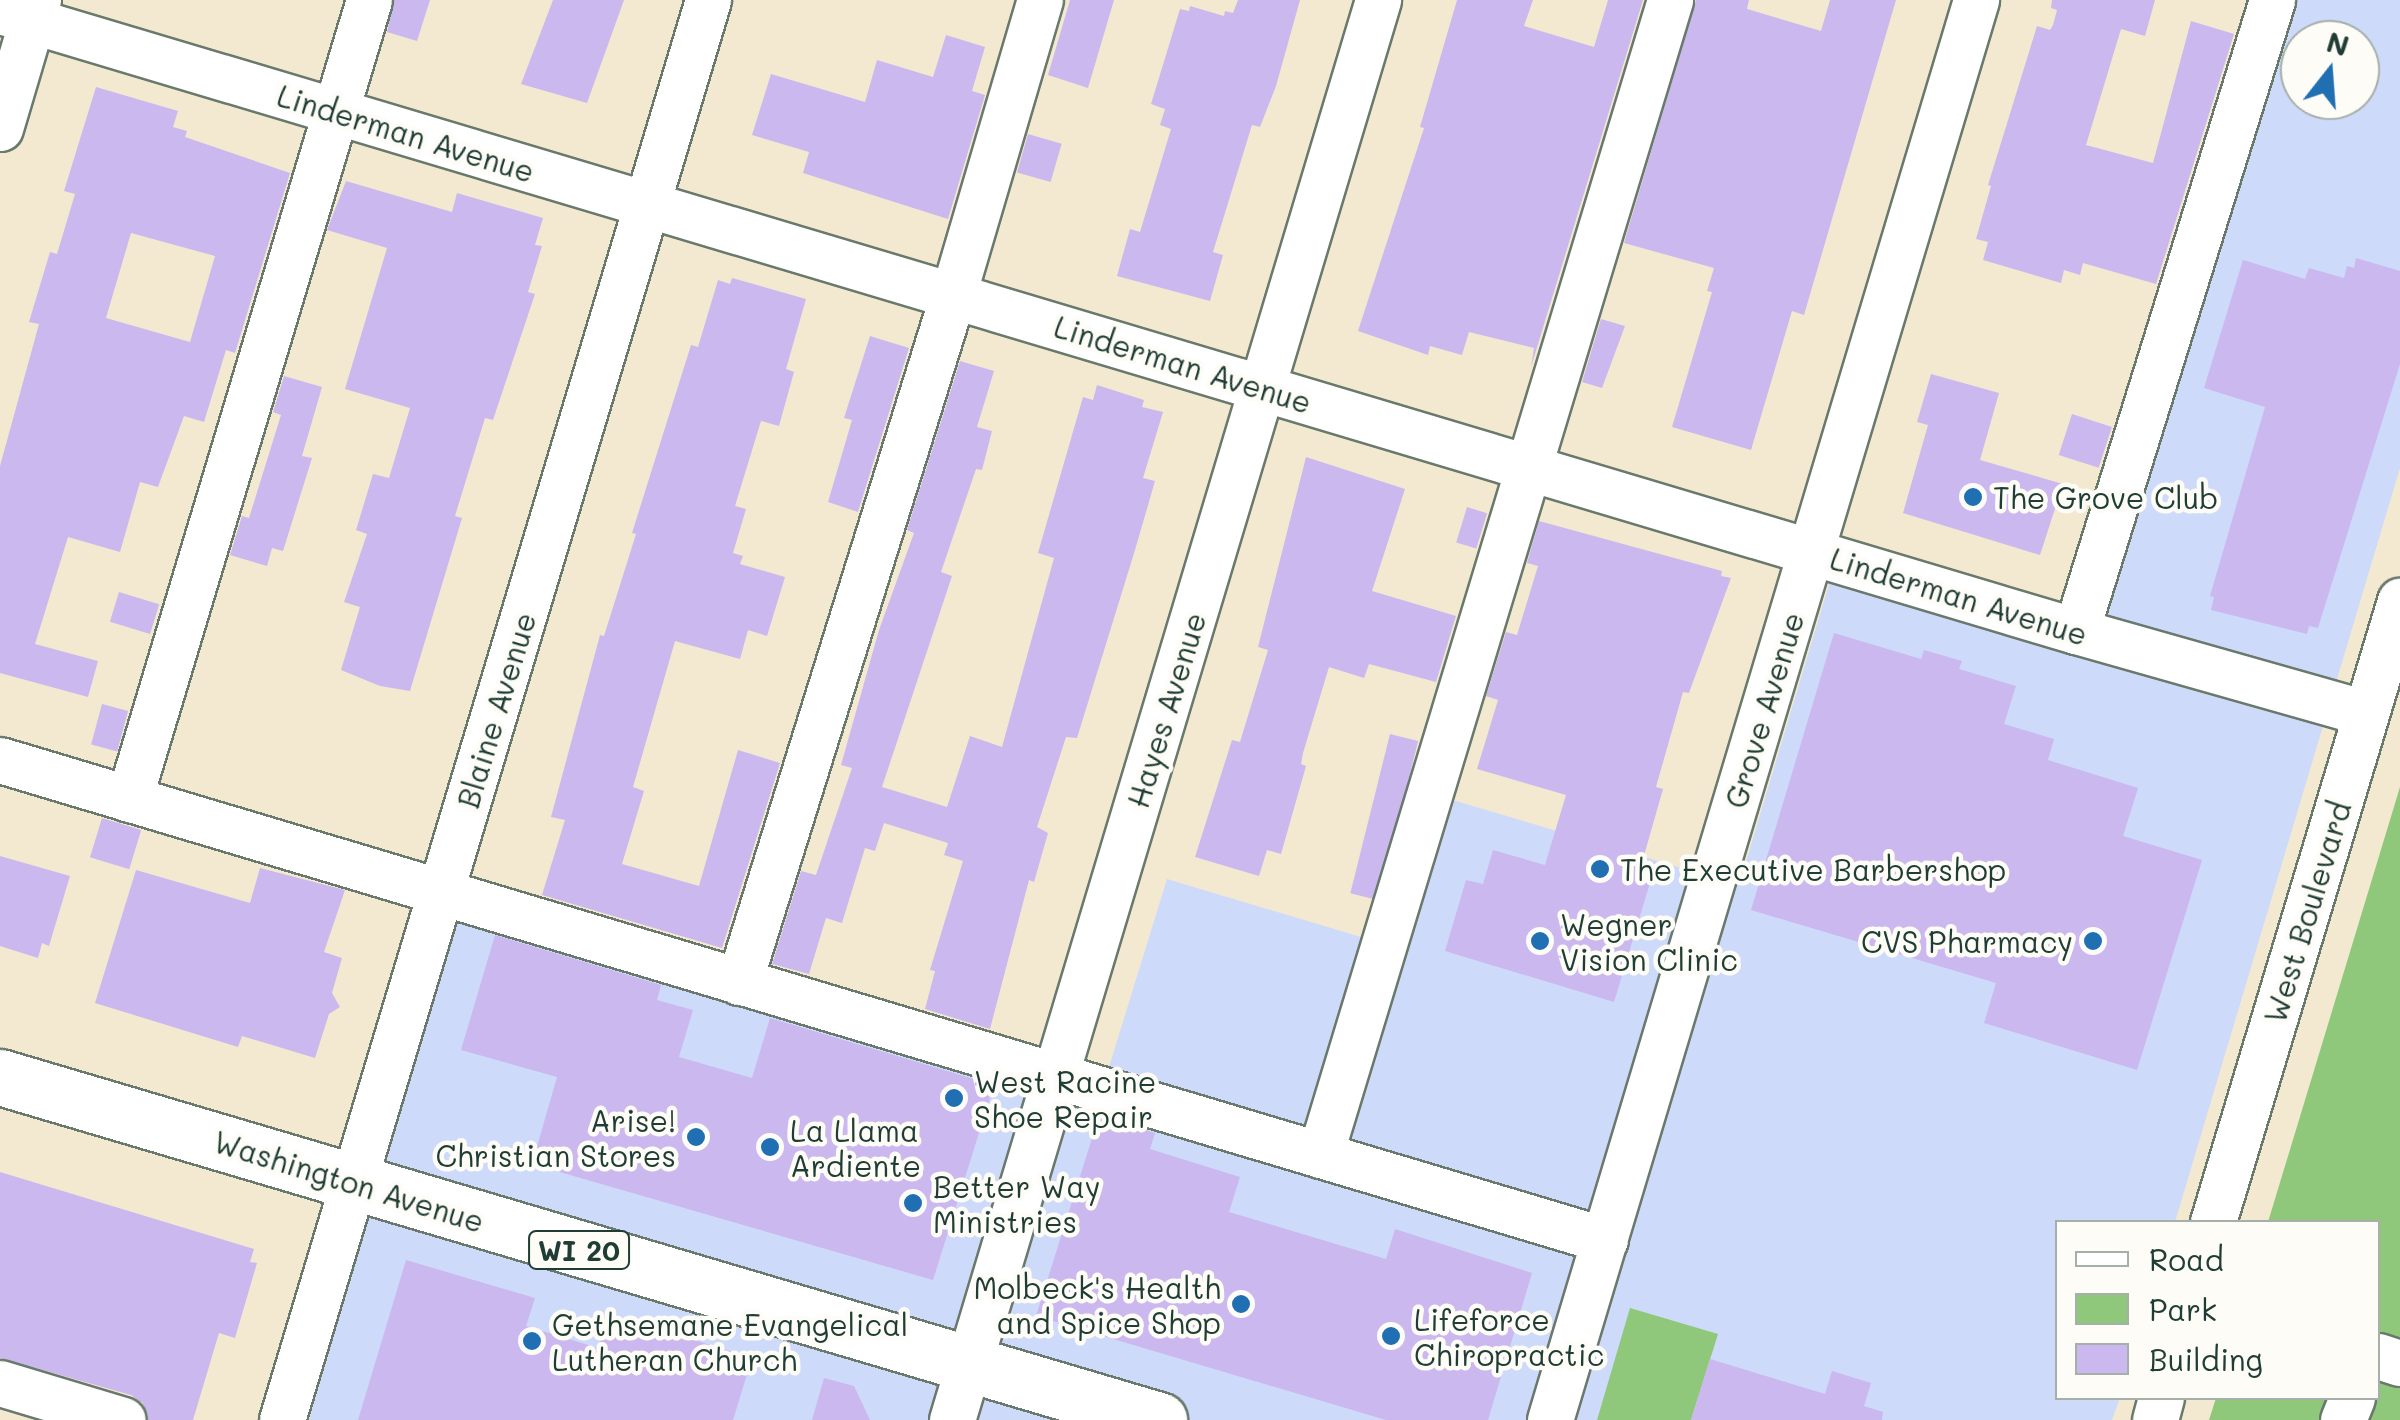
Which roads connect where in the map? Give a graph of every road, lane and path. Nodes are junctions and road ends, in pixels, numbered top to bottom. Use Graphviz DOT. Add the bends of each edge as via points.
graph roads {
  1 [pos="369,0"];
  2 [pos="708,0"];
  3 [pos="1040,0"];
  4 [pos="1378,0"];
  5 [pos="1670,0"];
  6 [pos="1976,0"];
  7 [pos="2272,0"];
  8 [pos="23,11"];
  9 [pos="336,112"];
  10 [pos="0,128"];
  11 [pos="647,204"];
  12 [pos="954,296"];
  13 [pos="1262,388"];
  14 [pos="1529,468"];
  15 [pos="1813,552"];
  16 [pos="2400,602"];
  17 [pos="2076,631"];
  18 [pos="2366,713"];
  19 [pos="0,760"];
  20 [pos="129,799"];
  21 [pos="441,895"];
  22 [pos="739,982"];
  23 [pos="0,1076"];
  24 [pos="1057,1076"];
  25 [pos="1320,1155"];
  26 [pos="353,1182"];
  27 [pos="2213,1220"];
  28 [pos="1605,1240"];
  29 [pos="968,1365"];
  30 [pos="0,1384"];
  31 [pos="123,1420"];
  32 [pos="282,1420"];
  33 [pos="952,1420"];
  34 [pos="1159,1420"];
  35 [pos="1550,1420"];
  1 -- 9 [label="street"];
  2 -- 11 [label="street, Blaine Avenue"];
  3 -- 12 [label="street"];
  4 -- 13 [label="street, Hayes Avenue"];
  5 -- 14 [label="street"];
  6 -- 15 [label="street, Grove Avenue"];
  7 -- 17 [label="street"];
  8 -- 9 [label="street, Linderman Avenue"];
  8 -- 10 [label="street"];
  9 -- 11 [label="street, Linderman Avenue"];
  9 -- 20 [label="street"];
  11 -- 12 [label="street, Linderman Avenue"];
  11 -- 21 [label="street, Blaine Avenue"];
  12 -- 13 [label="street, Linderman Avenue"];
  12 -- 22 [label="street"];
  13 -- 14 [label="street, Linderman Avenue"];
  13 -- 24 [label="street, Hayes Avenue"];
  14 -- 15 [label="street, Linderman Avenue"];
  14 -- 25 [label="street"];
  15 -- 17 [label="street, Linderman Avenue"];
  15 -- 28 [label="street, Grove Avenue"];
  16 -- 18 [label="street, West Boulevard"];
  17 -- 18 [label="street, Linderman Avenue"];
  18 -- 27 [label="street, West Boulevard"];
  19 -- 20 [label="street"];
  20 -- 21 [label="street"];
  21 -- 22 [label="street"];
  21 -- 26 [label="street, Blaine Avenue"];
  22 -- 24 [label="street"];
  23 -- 26 [label="main road, Washington Avenue / WI 20"];
  24 -- 25 [label="street"];
  24 -- 29 [label="street, Hayes Avenue"];
  25 -- 28 [label="street"];
  26 -- 29 [label="main road, Washington Avenue / WI 20"];
  26 -- 32 [label="street, Blaine Avenue"];
  28 -- 35 [label="street, Grove Avenue"];
  29 -- 33 [label="street, Hayes Avenue"];
  29 -- 34 [label="main road, Washington Avenue / WI 20"];
  30 -- 31 [label="street"];
}
